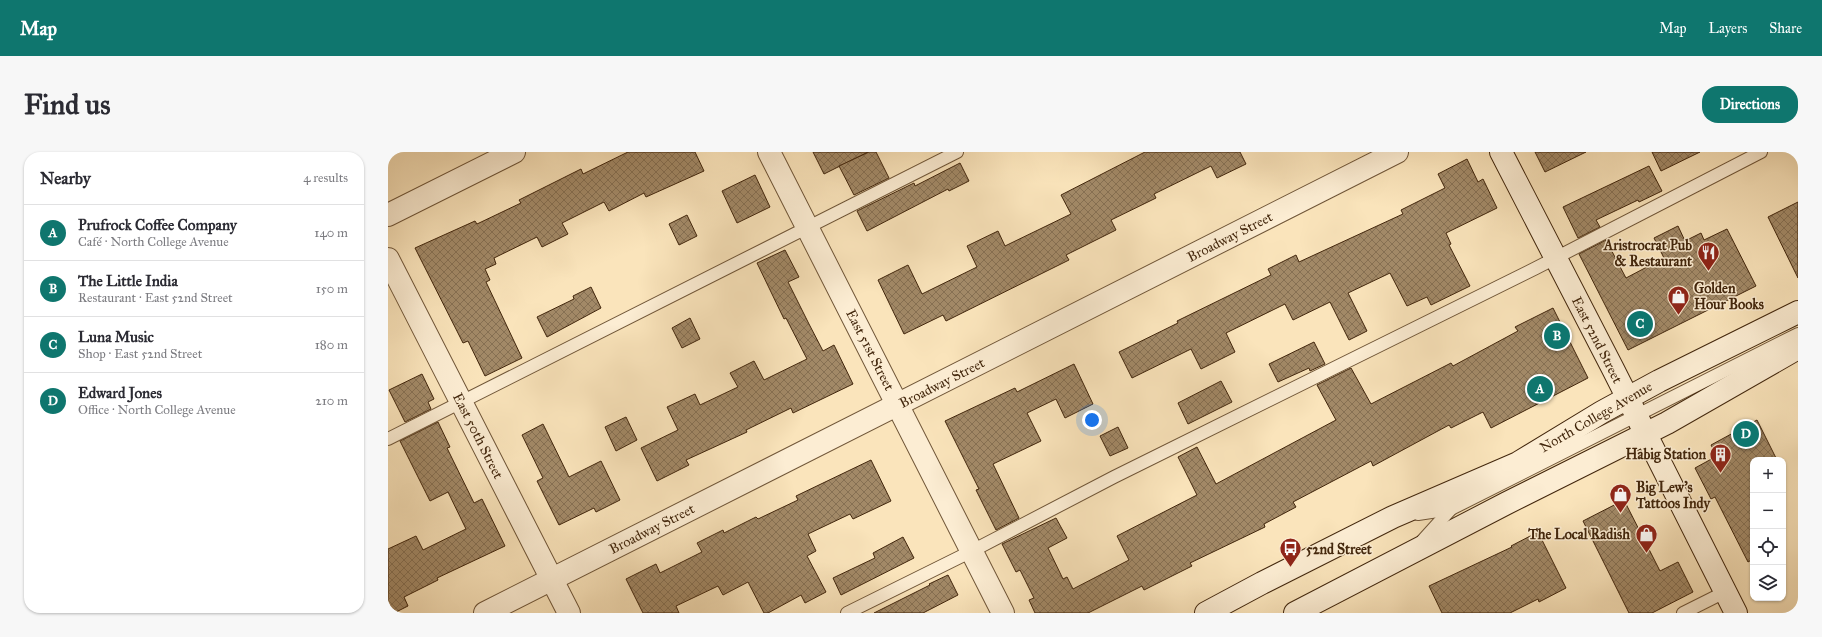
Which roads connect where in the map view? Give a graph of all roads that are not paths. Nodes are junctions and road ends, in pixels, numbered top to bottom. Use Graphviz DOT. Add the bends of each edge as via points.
graph roads {
  1 [pos="514,152"];
  2 [pos="769,152"];
  3 [pos="957,152"];
  4 [pos="1397,152"];
  5 [pos="1501,152"];
  6 [pos="1761,152"];
  7 [pos="388,215"];
  8 [pos="807,227"];
  9 [pos="1555,258"];
  10 [pos="388,259"];
  11 [pos="1798,312"];
  12 [pos="1798,334"];
  13 [pos="1798,348"];
  14 [pos="461,401"];
  15 [pos="898,405"];
  16 [pos="1636,415"];
  17 [pos="388,439"];
  18 [pos="1451,510"];
  19 [pos="1393,517"];
  20 [pos="972,551"];
  21 [pos="1412,553"];
  22 [pos="552,580"];
  23 [pos="1262,583"];
  24 [pos="1725,592"];
  25 [pos="485,613"];
  26 [pos="569,613"];
  27 [pos="847,613"];
  28 [pos="1003,613"];
  29 [pos="1206,613"];
  30 [pos="1223,613"];
  31 [pos="1295,613"];
  32 [pos="1683,613"];
  33 [pos="1736,613"];
  1 -- 7 [label="street"];
  2 -- 8 [label="street, East 51st Street"];
  3 -- 8 [label="lane"];
  4 -- 15 [label="street, Broadway Street"];
  5 -- 9 [label="street, East 52nd Street"];
  6 -- 9 [label="lane"];
  8 -- 14 [label="lane"];
  8 -- 15 [label="street, East 51st Street"];
  9 -- 16 [label="street, East 52nd Street"];
  9 -- 20 [label="lane" via="1114,477"];
  10 -- 14 [label="street, East 50th Street"];
  11 -- 16 [label="street, North College Avenue"];
  12 -- 16 [label="lane, North College Avenue"];
  13 -- 16 [label="street, North College Avenue" via="1667,423"];
  14 -- 17 [label="lane"];
  14 -- 22 [label="street, East 50th Street"];
  15 -- 20 [label="street, East 51st Street"];
  15 -- 22 [label="street, Broadway Street"];
  16 -- 18 [label="lane, North College Avenue"];
  16 -- 19 [label="street, North College Avenue"];
  16 -- 21 [label="street, North College Avenue"];
  16 -- 24 [label="street, East 52nd Street"];
  18 -- 19 [label="lane, North College Avenue"];
  18 -- 21 [label="lane, North College Avenue"];
  19 -- 23 [label="street, North College Avenue"];
  20 -- 27 [label="lane"];
  20 -- 28 [label="street, East 51st Street"];
  21 -- 31 [label="street, North College Avenue"];
  22 -- 25 [label="street, Broadway Street"];
  22 -- 26 [label="street, East 50th Street"];
  23 -- 29 [label="street, North College Avenue"];
  23 -- 30 [label="lane, North College Avenue"];
  24 -- 32 [label="lane"];
  24 -- 33 [label="street, East 52nd Street"];
}
